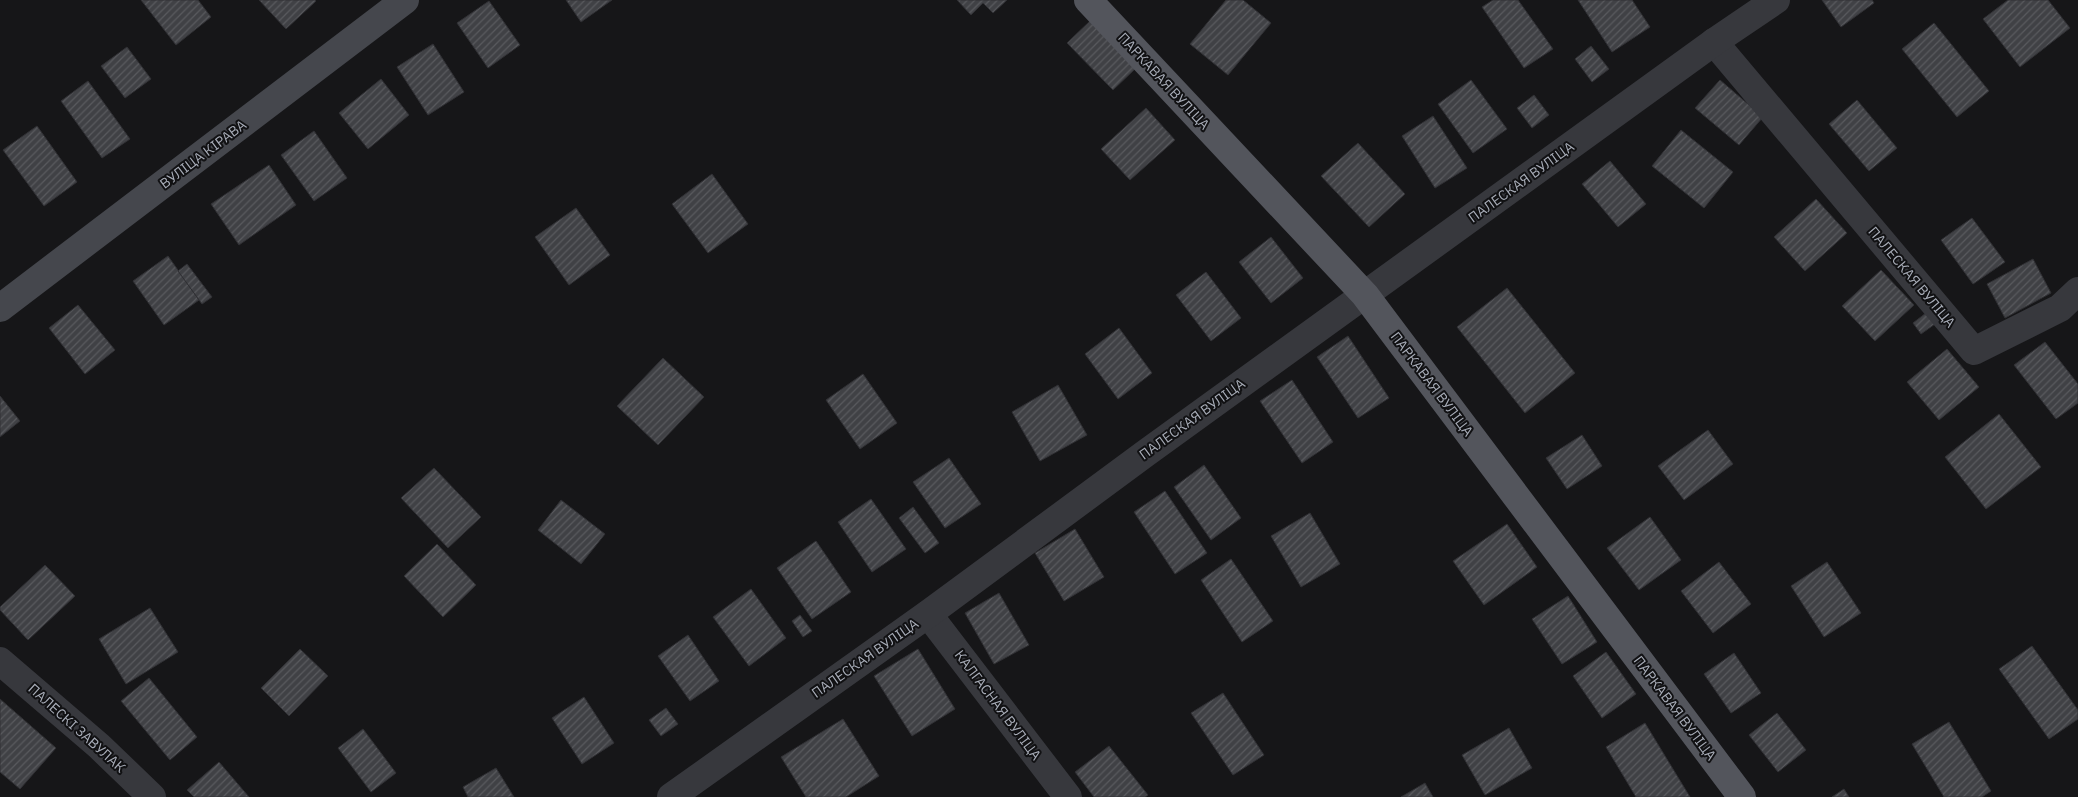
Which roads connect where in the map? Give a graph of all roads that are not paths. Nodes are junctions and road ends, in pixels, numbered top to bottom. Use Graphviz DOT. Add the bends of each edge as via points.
graph roads {
  1 [pos="405,0"];
  2 [pos="1088,0"];
  3 [pos="1776,0"];
  4 [pos="1714,42"];
  5 [pos="2078,292"];
  6 [pos="1364,295"];
  7 [pos="0,308"];
  8 [pos="928,614"];
  9 [pos="0,661"];
  10 [pos="152,797"];
  11 [pos="671,797"];
  12 [pos="1068,797"];
  13 [pos="1742,797"];
  1 -- 7 [label="main road, ВУЛІЦА КІРАВА"];
  2 -- 6 [label="main road, ПАРКАВАЯ ВУЛІЦА"];
  3 -- 4 [label="street, ПАЛЕСКАЯ ВУЛІЦА"];
  4 -- 5 [label="street, ПАЛЕСКАЯ ВУЛІЦА" via="1974,351 2060,308"];
  4 -- 6 [label="street, ПАЛЕСКАЯ ВУЛІЦА"];
  6 -- 8 [label="street, ПАЛЕСКАЯ ВУЛІЦА"];
  6 -- 13 [label="main road, ПАРКАВАЯ ВУЛІЦА"];
  8 -- 11 [label="street, ПАЛЕСКАЯ ВУЛІЦА"];
  8 -- 12 [label="street, КАЛГАСНАЯ ВУЛІЦА"];
  9 -- 10 [label="street, ПАЛЕСКІ ЗАВУЛАК" via="99,746"];
}
